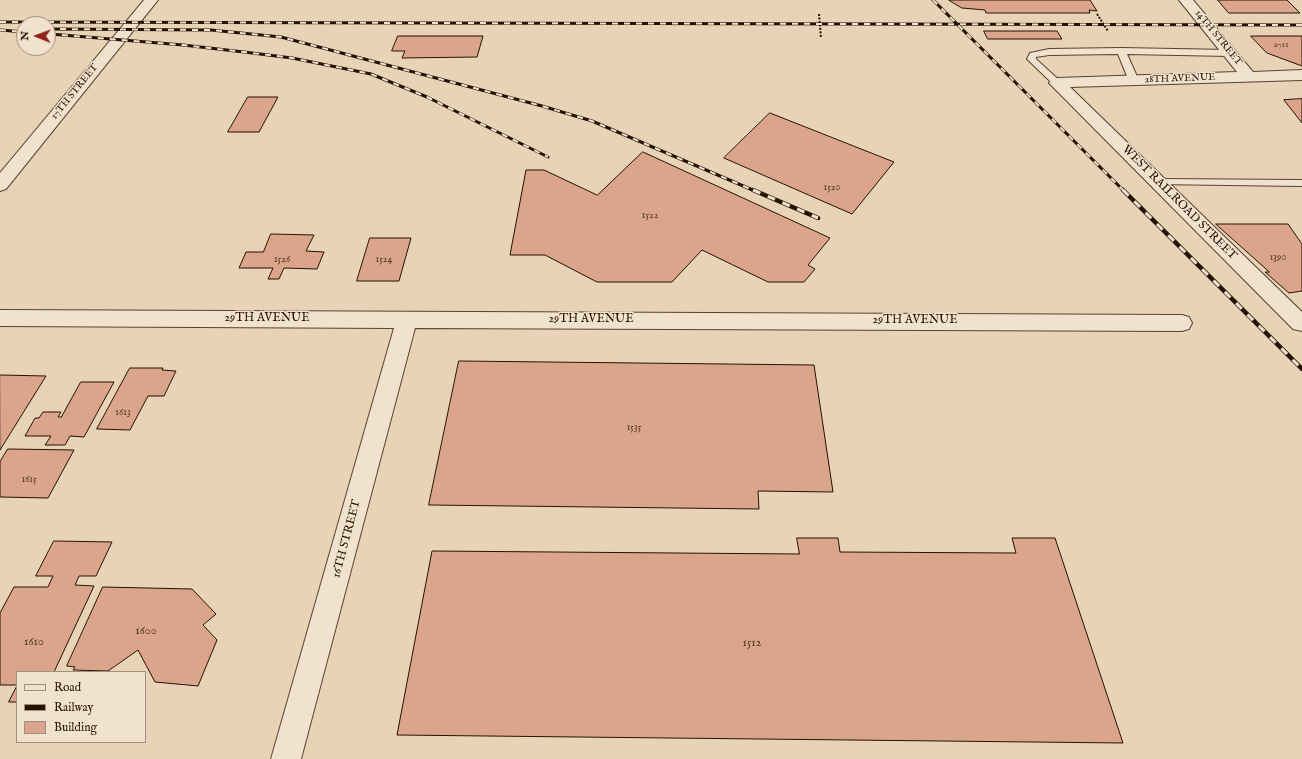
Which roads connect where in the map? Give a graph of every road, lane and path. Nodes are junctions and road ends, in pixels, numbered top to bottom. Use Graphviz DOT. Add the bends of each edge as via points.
graph roads {
  1 [pos="151,0"];
  2 [pos="1186,0"];
  3 [pos="819,14"];
  4 [pos="1096,14"];
  5 [pos="1112,36"];
  6 [pos="821,38"];
  7 [pos="1121,51"];
  8 [pos="1230,53"];
  9 [pos="1302,74"];
  10 [pos="1249,77"];
  11 [pos="1134,81"];
  12 [pos="1057,83"];
  13 [pos="1158,182"];
  14 [pos="1302,183"];
  15 [pos="0,185"];
  16 [pos="0,318"];
  17 [pos="407,320"];
  18 [pos="1182,323"];
  19 [pos="1301,323"];
  20 [pos="286,759"];
  1 -- 15 [label="street, 17TH STREET"];
  2 -- 8 [label="street, 14TH STREET"];
  3 -- 6 [label="path"];
  4 -- 5 [label="path"];
  7 -- 8 [label="lane"];
  7 -- 11 [label="lane"];
  7 -- 12 [label="lane" via="1049,52 1033,55 1031,59"];
  8 -- 10 [label="street, 14TH STREET"];
  9 -- 10 [label="street, 28TH AVENUE"];
  10 -- 11 [label="street, 28TH AVENUE"];
  11 -- 12 [label="street, 28TH AVENUE"];
  12 -- 13 [label="street, WEST RAILROAD STREET"];
  13 -- 14 [label="lane"];
  13 -- 19 [label="street, WEST RAILROAD STREET"];
  16 -- 17 [label="street, 29TH AVENUE"];
  17 -- 18 [label="street, 29TH AVENUE"];
  17 -- 20 [label="street, 16TH STREET"];
}
